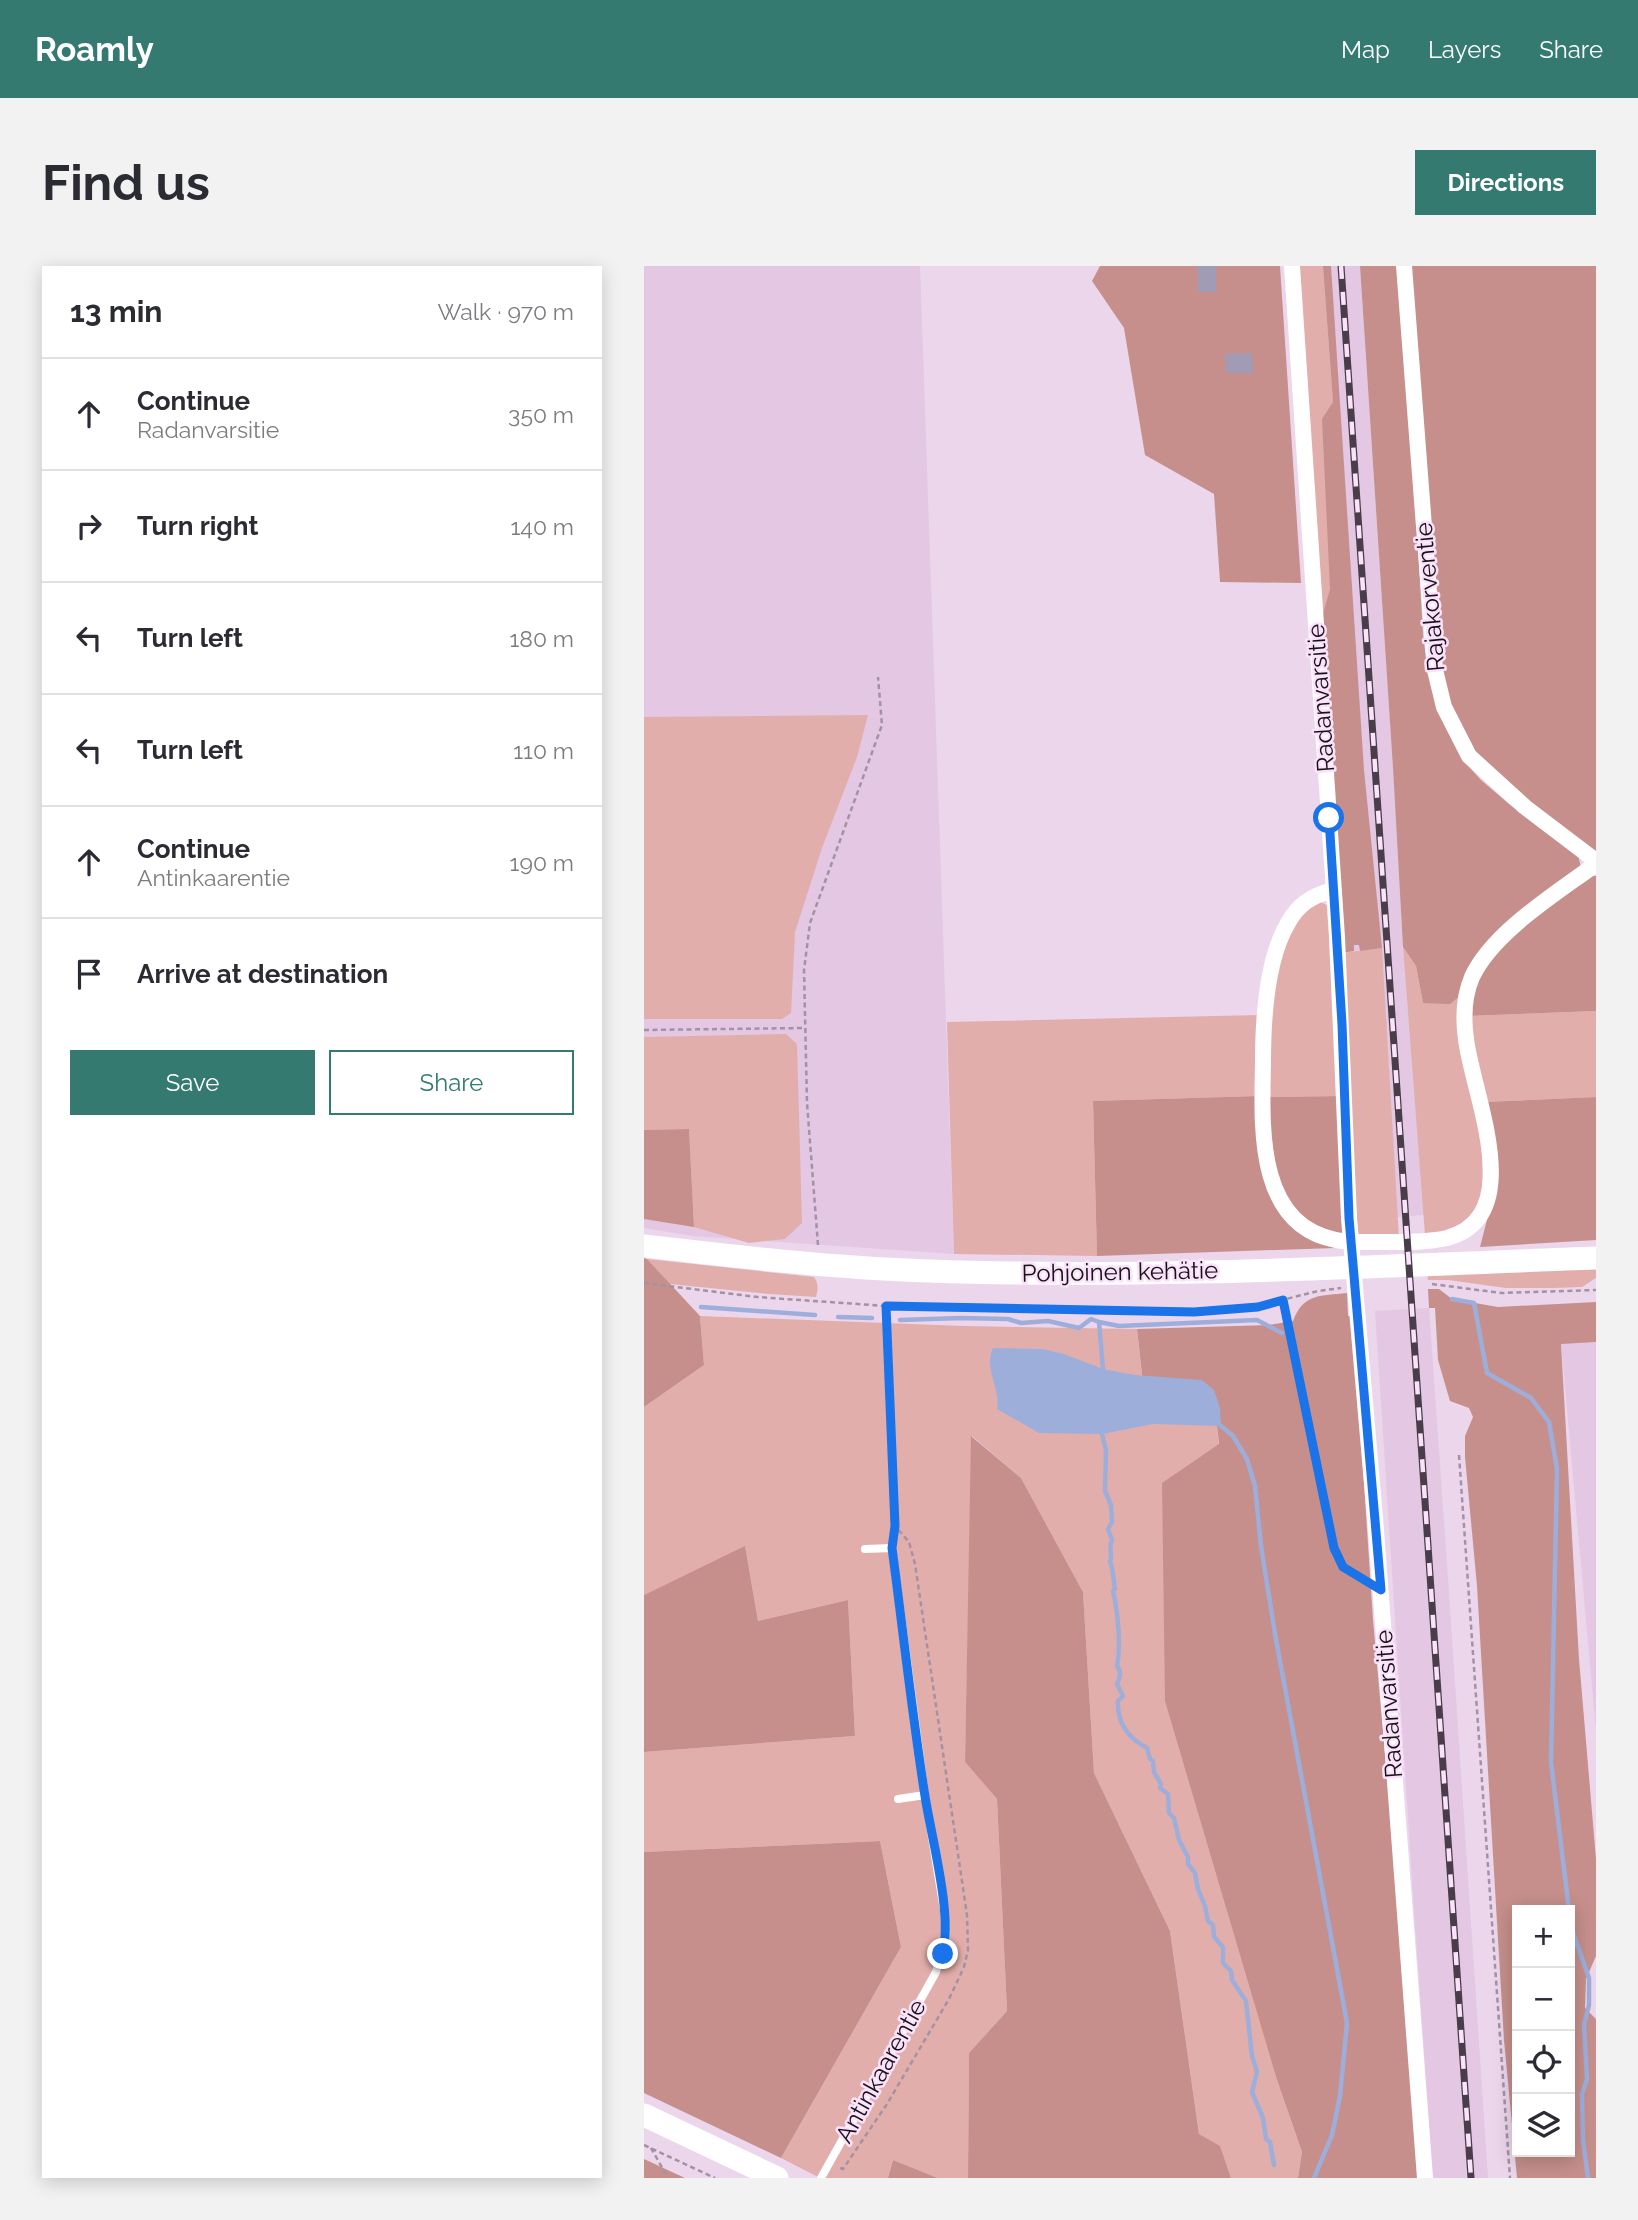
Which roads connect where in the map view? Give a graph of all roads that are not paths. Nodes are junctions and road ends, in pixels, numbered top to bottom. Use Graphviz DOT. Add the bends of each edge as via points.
graph roads {
  1 [pos="1292,266"];
  2 [pos="1404,266"];
  3 [pos="1596,862"];
  4 [pos="1333,890"];
  5 [pos="644,1246"];
  6 [pos="1596,1258"];
  7 [pos="865,1549"];
  8 [pos="925,1795"];
  9 [pos="898,1799"];
  10 [pos="644,2115"];
  11 [pos="777,2178"];
  12 [pos="821,2178"];
  13 [pos="1425,2178"];
  1 -- 4 [label="street, Radanvarsitie"];
  2 -- 3 [label="street, Rajakorventie" via="1435,670 1444,707 1469,757"];
  3 -- 4 [label="street, Rajakorventie" via="1521,920 1483,957 1472,978 1465,998 1466,1040 1490,1148 1488,1194 1484,1211 1469,1227 1425,1241 1354,1242 1317,1234 1284,1207 1271,1179 1262,1096 1269,981 1276,951 1298,908 1313,896"];
  4 -- 13 [label="street, Radanvarsitie" via="1349,1218"];
  5 -- 6 [label="main road, Pohjoinen kehätie" via="820,1265 1037,1274"];
  7 -- 8 [label="lane, Antinkaarentie" via="892,1548"];
  8 -- 9 [label="lane"];
  8 -- 12 [label="lane, Antinkaarentie" via="944,1910 947,1937 943,1954"];
  10 -- 11 [label="main road"];
}
